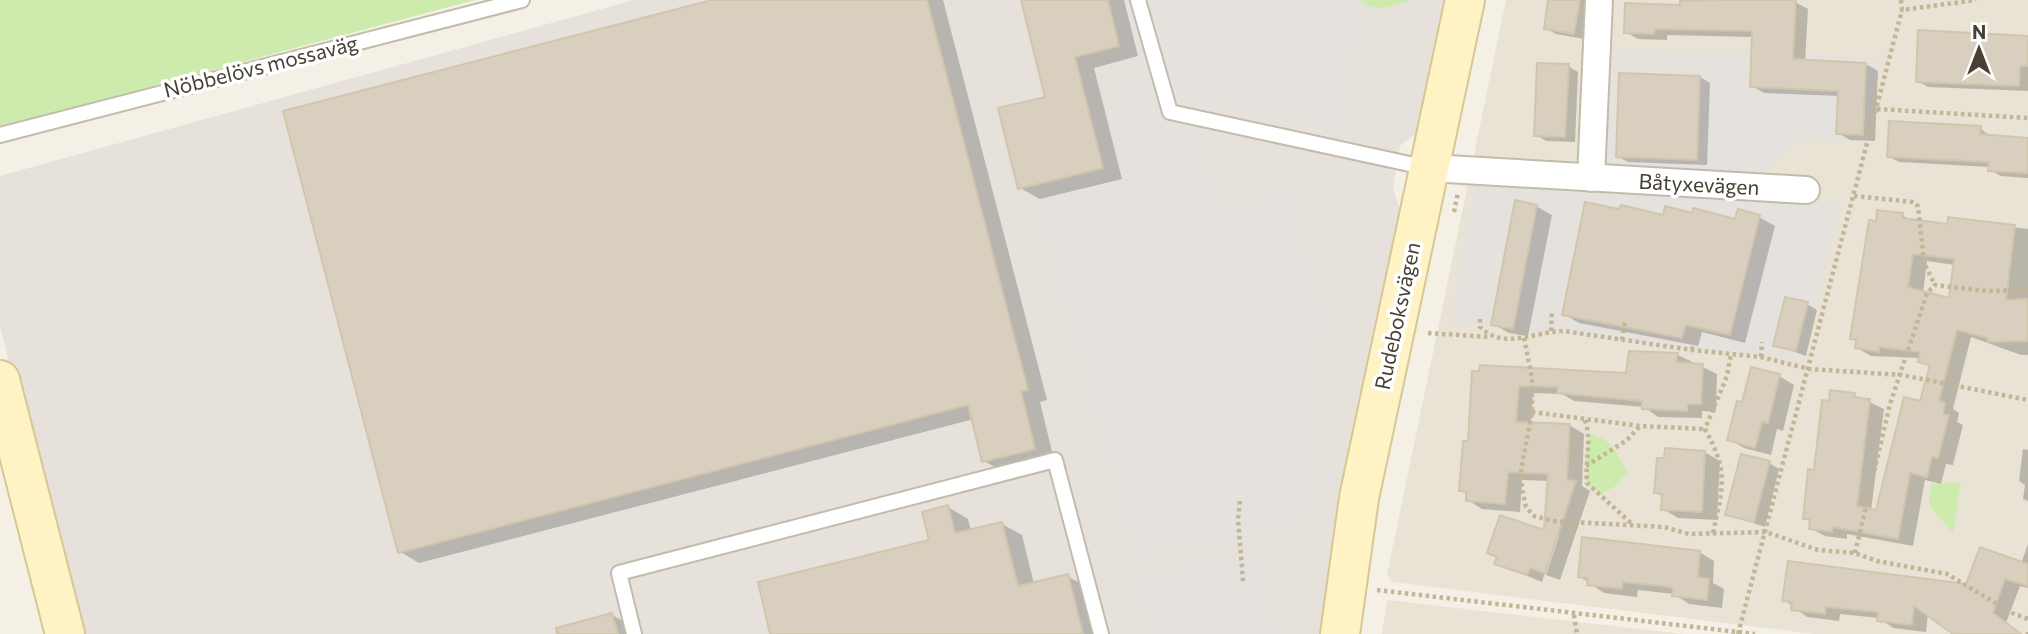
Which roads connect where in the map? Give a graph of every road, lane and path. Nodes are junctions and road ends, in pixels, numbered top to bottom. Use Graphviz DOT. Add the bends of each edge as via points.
graph roads {
  1 [pos="522,0"];
  2 [pos="1139,0"];
  3 [pos="1465,0"];
  4 [pos="1599,0"];
  5 [pos="1901,0"];
  6 [pos="1976,0"];
  7 [pos="1902,10"];
  8 [pos="1877,109"];
  9 [pos="2028,118"];
  10 [pos="0,135"];
  11 [pos="1430,168"];
  12 [pos="1591,178"];
  13 [pos="1806,190"];
  14 [pos="1854,196"];
  15 [pos="1935,285"];
  16 [pos="2028,290"];
  17 [pos="1552,312"];
  18 [pos="1480,319"];
  19 [pos="1625,321"];
  20 [pos="1695,330"];
  21 [pos="1551,331"];
  22 [pos="1427,333"];
  23 [pos="1490,337"];
  24 [pos="1524,338"];
  25 [pos="1622,340"];
  26 [pos="1762,341"];
  27 [pos="1692,350"];
  28 [pos="1731,354"];
  29 [pos="1761,357"];
  30 [pos="1809,369"];
  31 [pos="1902,375"];
  32 [pos="0,380"];
  33 [pos="2028,400"];
  34 [pos="1532,412"];
  35 [pos="1584,420"];
  36 [pos="1640,426"];
  37 [pos="1705,429"];
  38 [pos="1585,466"];
  39 [pos="1240,501"];
  40 [pos="1632,524"];
  41 [pos="1766,532"];
  42 [pos="1713,533"];
  43 [pos="1854,553"];
  44 [pos="1243,580"];
  45 [pos="1377,590"];
  46 [pos="1574,615"];
  47 [pos="2028,620"];
  48 [pos="1738,633"];
  49 [pos="65,634"];
  50 [pos="634,634"];
  51 [pos="1101,634"];
  52 [pos="1340,634"];
  53 [pos="1577,634"];
  54 [pos="1755,634"];
  1 -- 10 [label="lane, Nöbbelövs mossaväg"];
  2 -- 11 [label="lane" via="1170,112"];
  3 -- 11 [label="street, Rudeboksvägen"];
  4 -- 12 [label="street"];
  5 -- 7 [label="path"];
  6 -- 7 [label="path"];
  7 -- 8 [label="path"];
  8 -- 9 [label="path"];
  8 -- 14 [label="path"];
  11 -- 12 [label="street, Båtyxevägen"];
  11 -- 52 [label="street, Rudeboksvägen" via="1359,498"];
  12 -- 13 [label="street, Båtyxevägen"];
  14 -- 15 [label="path" via="1918,205 1924,263"];
  14 -- 30 [label="path"];
  15 -- 16 [label="path"];
  15 -- 31 [label="path" via="1927,293"];
  17 -- 21 [label="path"];
  18 -- 23 [label="path" via="1480,327"];
  19 -- 25 [label="path"];
  20 -- 27 [label="path"];
  21 -- 24 [label="path"];
  21 -- 25 [label="path"];
  22 -- 23 [label="path"];
  23 -- 24 [label="path"];
  24 -- 34 [label="path" via="1532,377"];
  25 -- 27 [label="path"];
  26 -- 29 [label="path"];
  27 -- 28 [label="path"];
  28 -- 29 [label="path"];
  28 -- 37 [label="path"];
  29 -- 30 [label="path"];
  30 -- 31 [label="path"];
  30 -- 41 [label="path"];
  31 -- 33 [label="path"];
  31 -- 43 [label="path" via="1890,404"];
  32 -- 49 [label="street"];
  34 -- 35 [label="path"];
  34 -- 40 [label="path" via="1521,470 1526,507 1534,516"];
  35 -- 36 [label="path"];
  35 -- 38 [label="path" via="1590,434"];
  36 -- 37 [label="path"];
  36 -- 38 [label="path" via="1627,440"];
  37 -- 42 [label="path" via="1724,474"];
  38 -- 40 [label="path" via="1587,483"];
  39 -- 44 [label="path"];
  40 -- 42 [label="path" via="1689,534"];
  41 -- 42 [label="path"];
  41 -- 43 [label="path" via="1818,550"];
  41 -- 48 [label="path"];
  43 -- 47 [label="path" via="1947,574"];
  45 -- 46 [label="path"];
  46 -- 48 [label="path"];
  46 -- 53 [label="path"];
  48 -- 54 [label="path"];
  50 -- 51 [label="lane" via="619,573 1055,460"];
}
